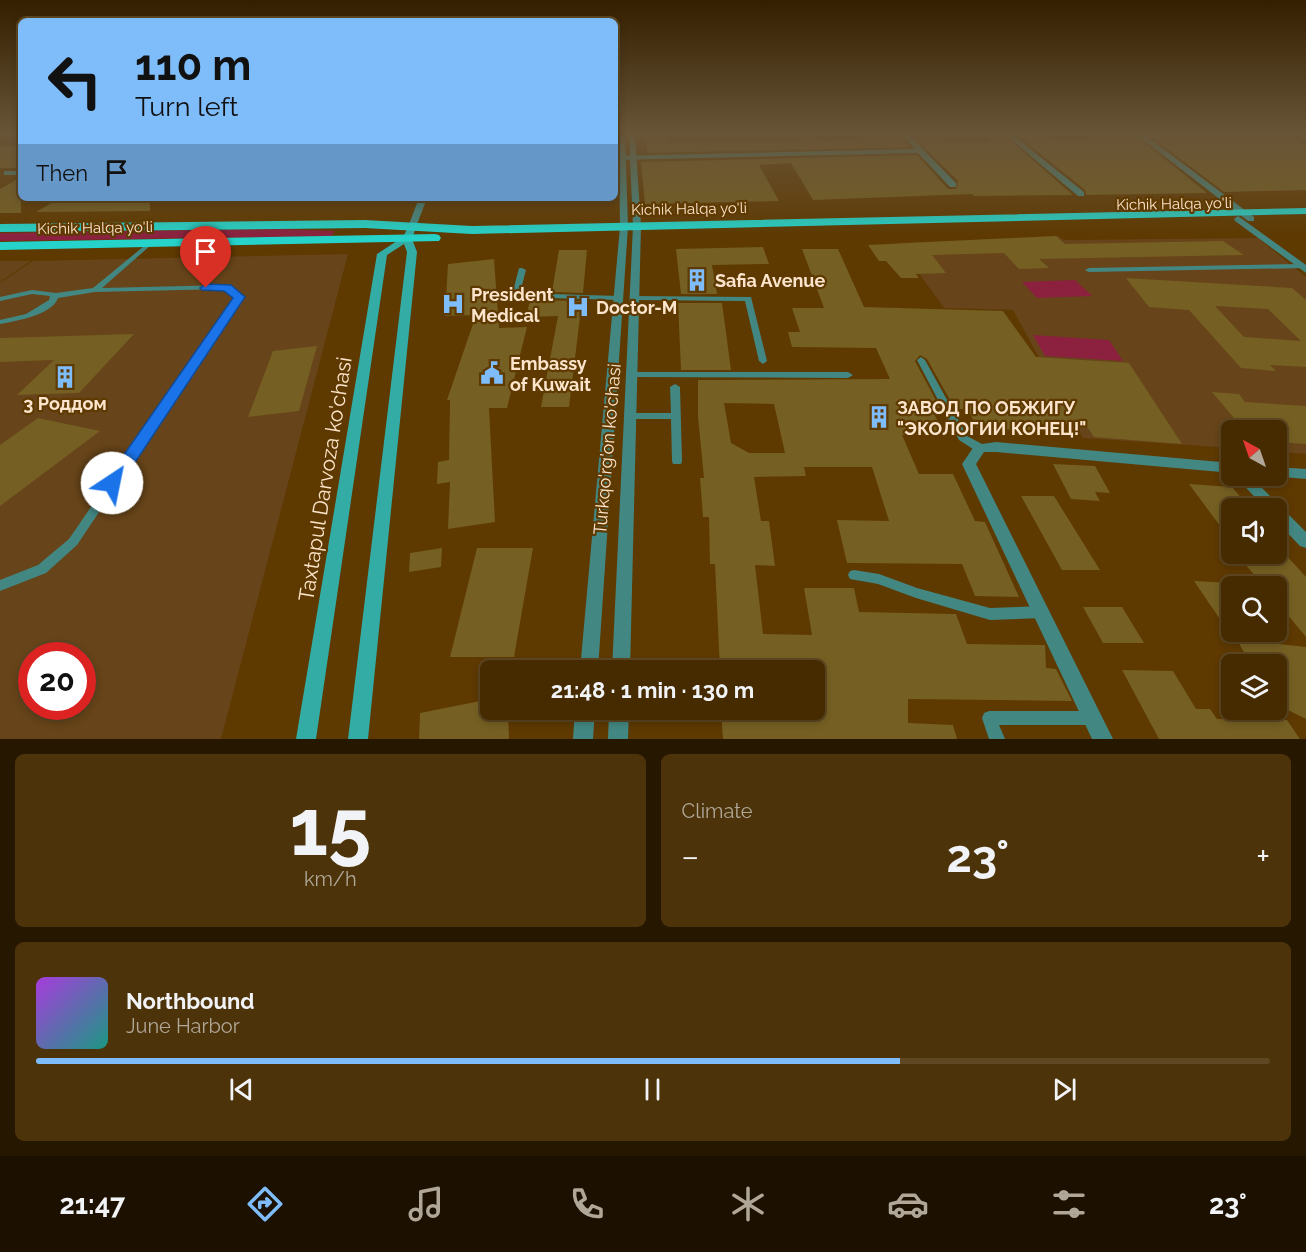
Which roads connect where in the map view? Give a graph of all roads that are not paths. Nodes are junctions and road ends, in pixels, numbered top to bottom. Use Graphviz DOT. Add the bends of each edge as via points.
graph roads {
  1 [pos="621,169"];
  2 [pos="632,169"];
  3 [pos="937,169"];
  4 [pos="1051,169"];
  5 [pos="1183,169"];
  6 [pos="7,173"];
  7 [pos="18,173"];
  8 [pos="952,185"];
  9 [pos="1081,194"];
  10 [pos="422,201"];
  11 [pos="1306,211"];
  12 [pos="1240,216"];
  13 [pos="1306,218"];
  14 [pos="0,228"];
  15 [pos="630,230"];
  16 [pos="410,233"];
  17 [pos="149,244"];
  18 [pos="0,246"];
  19 [pos="1304,268"];
  20 [pos="522,270"];
  21 [pos="1089,270"];
  22 [pos="95,290"];
  23 [pos="54,296"];
  24 [pos="619,298"];
  25 [pos="636,298"];
  26 [pos="0,299"];
  27 [pos="0,322"];
  28 [pos="921,360"];
  29 [pos="763,361"];
  30 [pos="633,375"];
  31 [pos="848,375"];
  32 [pos="675,387"];
  33 [pos="631,416"];
  34 [pos="676,416"];
  35 [pos="980,448"];
  36 [pos="677,461"];
  37 [pos="1221,467"];
  38 [pos="1287,473"];
  39 [pos="1306,474"];
  40 [pos="1252,486"];
  41 [pos="1263,498"];
  42 [pos="1287,522"];
  43 [pos="1306,542"];
  44 [pos="854,575"];
  45 [pos="0,586"];
  46 [pos="1042,612"];
  47 [pos="590,660"];
  48 [pos="621,660"];
  49 [pos="1093,718"];
  50 [pos="584,720"];
  51 [pos="619,720"];
  52 [pos="306,739"];
  53 [pos="358,739"];
  54 [pos="583,739"];
  55 [pos="618,739"];
  56 [pos="997,739"];
  57 [pos="1103,739"];
  1 -- 15 [label="street"];
  2 -- 15 [label="street"];
  3 -- 8 [label="street"];
  4 -- 9 [label="street"];
  5 -- 12 [label="street"];
  6 -- 7 [label="street"];
  10 -- 16 [label="street"];
  11 -- 12 [label="highway, Kichik Halqa yo'li"];
  12 -- 13 [label="highway, Kichik Halqa yo'li"];
  12 -- 15 [label="highway, Kichik Halqa yo'li"];
  12 -- 19 [label="street"];
  14 -- 16 [label="highway, Kichik Halqa yo'li" via="365,224"];
  15 -- 16 [label="highway, Kichik Halqa yo'li"];
  15 -- 24 [label="street, Turkqo'rg'on ko'chasi"];
  15 -- 25 [label="street, Turkqo'rg'on ko'chasi"];
  16 -- 17 [label="highway, Kichik Halqa yo'li"];
  16 -- 52 [label="main road, Taxtapul Darvoza ko'chasi" via="382,254"];
  16 -- 53 [label="main road" via="412,252"];
  17 -- 18 [label="highway, Kichik Halqa yo'li"];
  17 -- 22 [label="lane"];
  19 -- 21 [label="lane"];
  20 -- 24 [label="lane" via="516,295"];
  22 -- 23 [label="lane"];
  22 -- 45 [label="lane" via="227,287 239,297 73,542 42,569"];
  23 -- 26 [label="lane" via="32,292"];
  23 -- 27 [label="lane" via="39,312"];
  24 -- 47 [label="street, Turkqo'rg'on ko'chasi"];
  25 -- 29 [label="lane" via="748,299"];
  25 -- 30 [label="street, Turkqo'rg'on ko'chasi"];
  28 -- 35 [label="lane" via="963,438"];
  30 -- 31 [label="lane"];
  30 -- 33 [label="street, Turkqo'rg'on ko'chasi"];
  32 -- 34 [label="lane"];
  33 -- 34 [label="lane"];
  33 -- 48 [label="street, Turkqo'rg'on ko'chasi"];
  34 -- 36 [label="lane"];
  35 -- 37 [label="street"];
  35 -- 46 [label="street" via="969,464"];
  38 -- 39 [label="street"];
  40 -- 41 [label="street"];
  42 -- 43 [label="street"];
  44 -- 46 [label="lane" via="879,579 990,614"];
  46 -- 49 [label="street"];
  49 -- 56 [label="lane" via="989,718"];
  49 -- 57 [label="street"];
  50 -- 54 [label="street"];
  51 -- 55 [label="street"];
}
